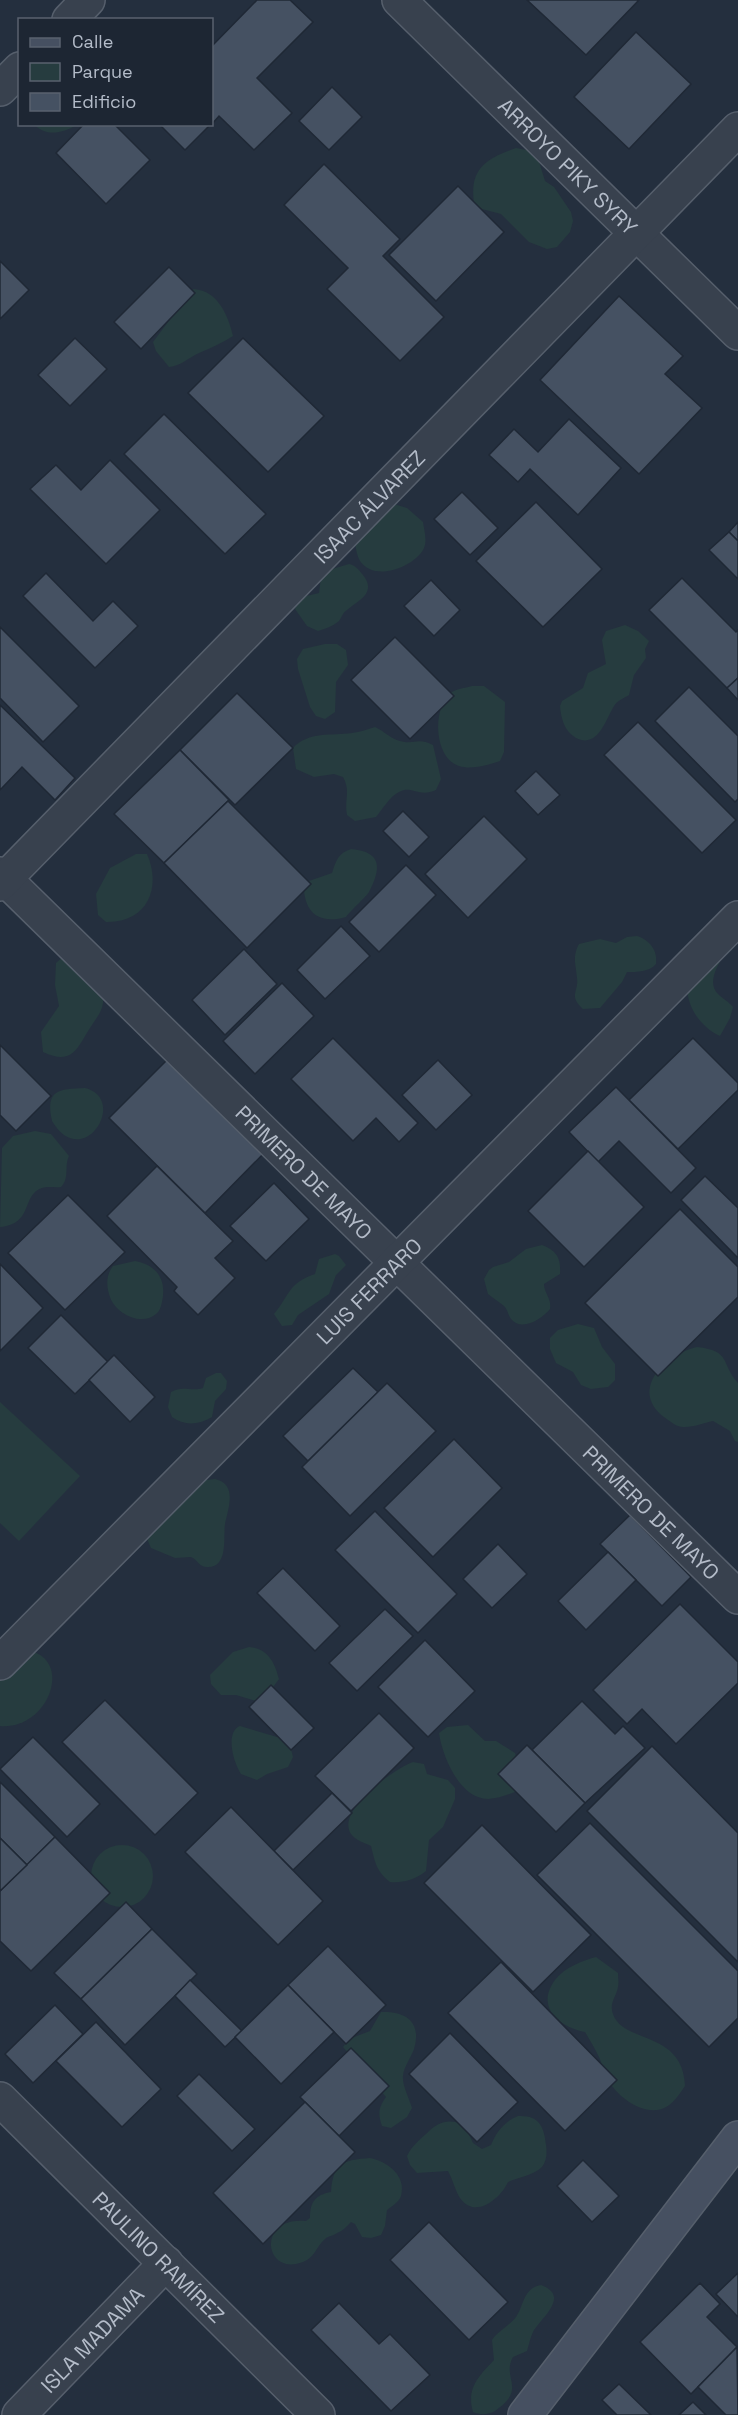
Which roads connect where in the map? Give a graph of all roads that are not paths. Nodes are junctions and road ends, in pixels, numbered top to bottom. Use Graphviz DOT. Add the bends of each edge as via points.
graph roads {
  1 [pos="88,0"];
  2 [pos="399,0"];
  3 [pos="71,18"];
  4 [pos="18,71"];
  5 [pos="0,89"];
  6 [pos="738,129"];
  7 [pos="636,233"];
  8 [pos="738,333"];
  9 [pos="2,879"];
  10 [pos="738,918"];
  11 [pos="397,1263"];
  12 [pos="738,1597"];
  13 [pos="0,1663"];
  14 [pos="0,2099"];
  15 [pos="738,2138"];
  16 [pos="166,2263"];
  17 [pos="19,2415"];
  18 [pos="318,2415"];
  19 [pos="525,2415"];
  1 -- 3 [label="street"];
  2 -- 7 [label="street, ARROYO PIKY SYRY"];
  4 -- 5 [label="street"];
  6 -- 7 [label="street, ISAAC ÁLVAREZ"];
  7 -- 8 [label="street, ARROYO PIKY SYRY"];
  7 -- 9 [label="street, ISAAC ÁLVAREZ"];
  9 -- 11 [label="street, PRIMERO DE MAYO"];
  10 -- 11 [label="street, LUIS FERRARO"];
  11 -- 12 [label="street, PRIMERO DE MAYO"];
  11 -- 13 [label="street, LUIS FERRARO"];
  14 -- 16 [label="street, PAULINO RAMÍREZ"];
  15 -- 19 [label="main road"];
  16 -- 17 [label="street, ISLA MADAMA"];
  16 -- 18 [label="street, PAULINO RAMÍREZ"];
}
